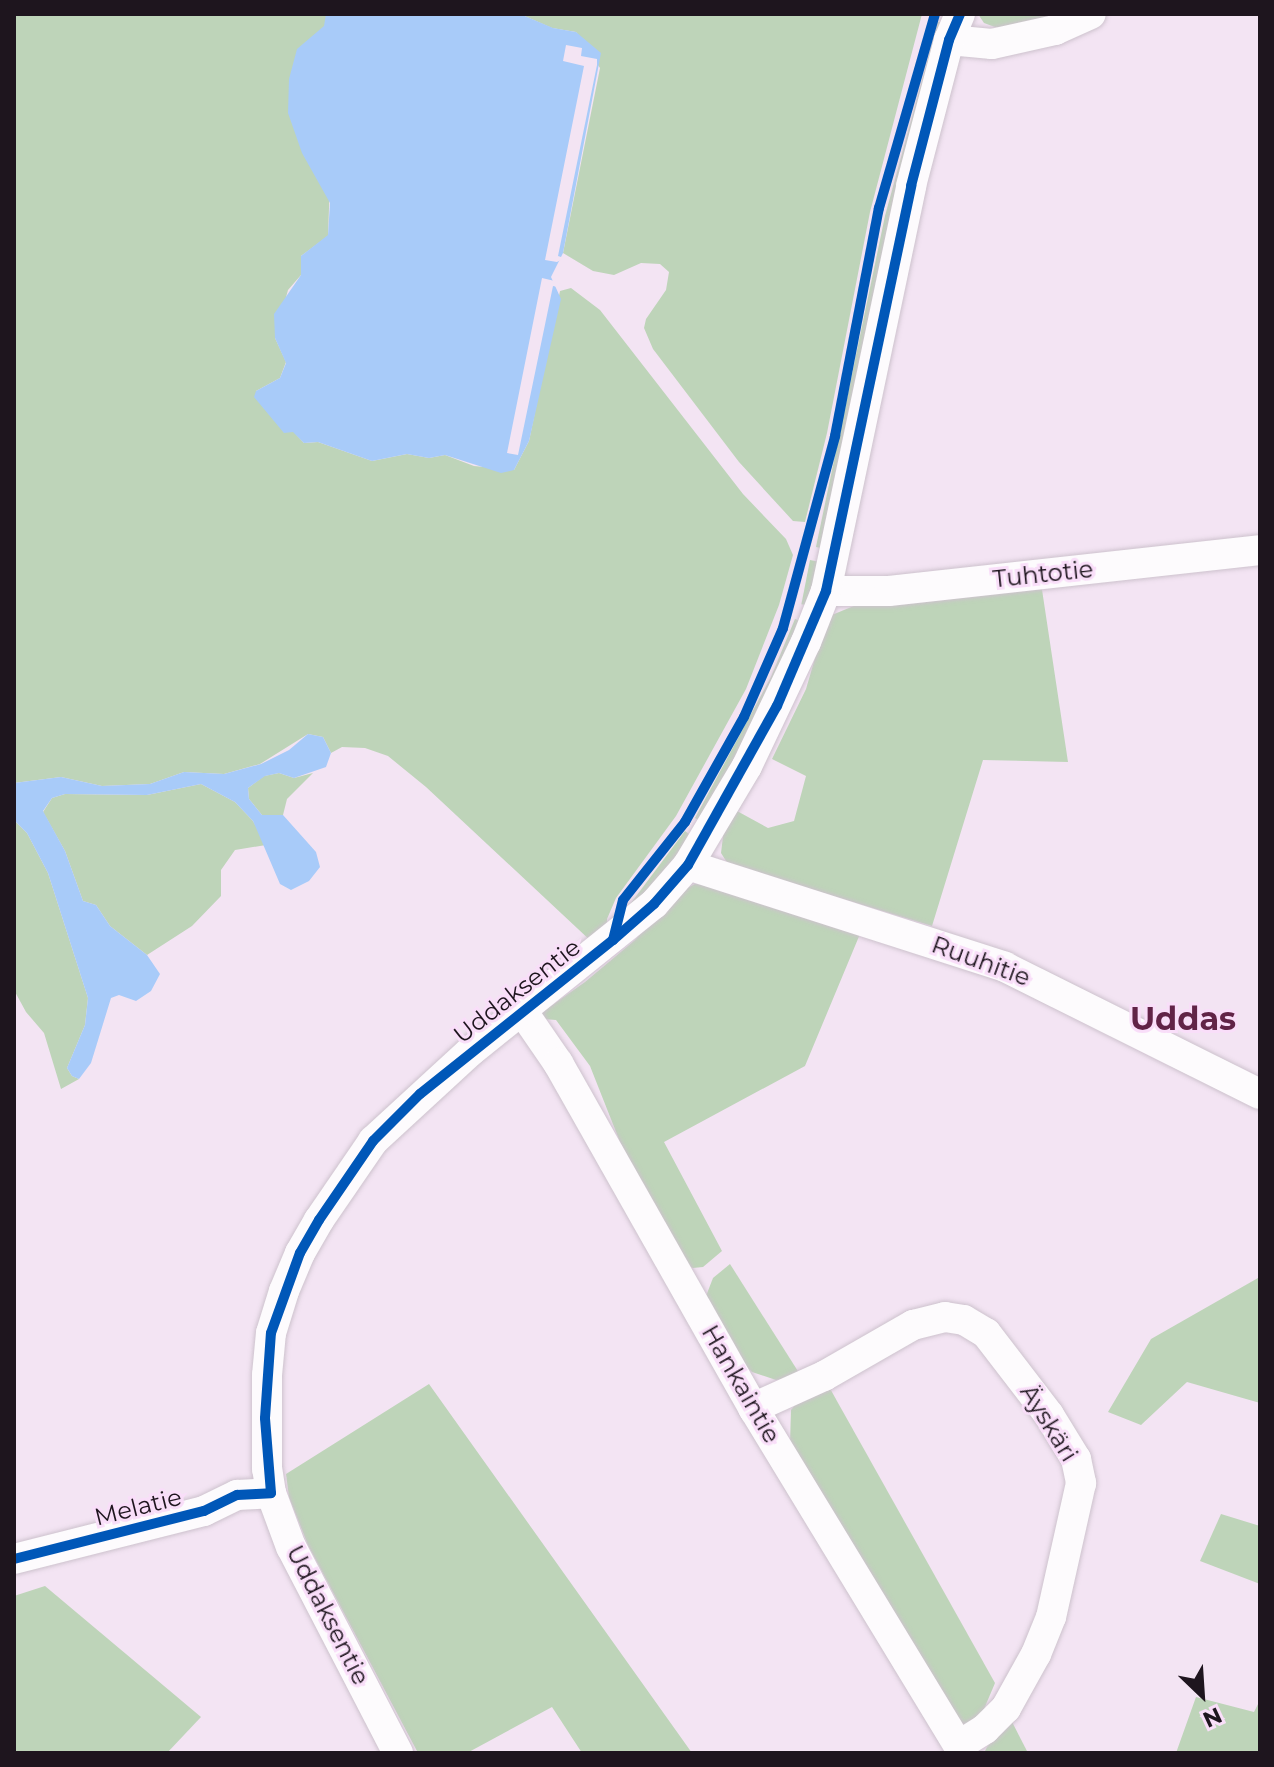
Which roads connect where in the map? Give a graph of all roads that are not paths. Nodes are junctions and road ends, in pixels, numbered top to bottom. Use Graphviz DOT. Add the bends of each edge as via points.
graph roads {
  1 [pos="1091,14"];
  2 [pos="954,27"];
  3 [pos="1260,550"];
  4 [pos="826,591"];
  5 [pos="688,865"];
  6 [pos="523,1012"];
  7 [pos="1260,1094"];
  8 [pos="753,1408"];
  9 [pos="271,1493"];
  10 [pos="14,1559"];
  11 [pos="961,1749"];
  12 [pos="398,1753"];
  1 -- 2 [label="street" via="1055,30 971,44"];
  2 -- 4 [label="street, Uddaksentie" via="911,186"];
  3 -- 4 [label="street, Tuhtotie" via="889,591"];
  4 -- 5 [label="street, Uddaksentie" via="777,706"];
  5 -- 6 [label="street, Uddaksentie" via="654,904"];
  5 -- 7 [label="street, Ruuhitie" via="1005,967"];
  6 -- 8 [label="street, Hankaintie" via="558,1063"];
  6 -- 9 [label="street, Uddaksentie" via="420,1094 373,1141 300,1253 271,1333 265,1418"];
  8 -- 11 [label="street, Hankaintie"];
  8 -- 11 [label="street, Äyskäri" via="824,1376 913,1325 945,1317 964,1320 986,1333 1076,1459 1081,1483 1051,1617 1006,1708"];
  9 -- 10 [label="street, Melatie" via="237,1495 204,1511"];
  9 -- 12 [label="street, Uddaksentie" via="291,1547"];
}
